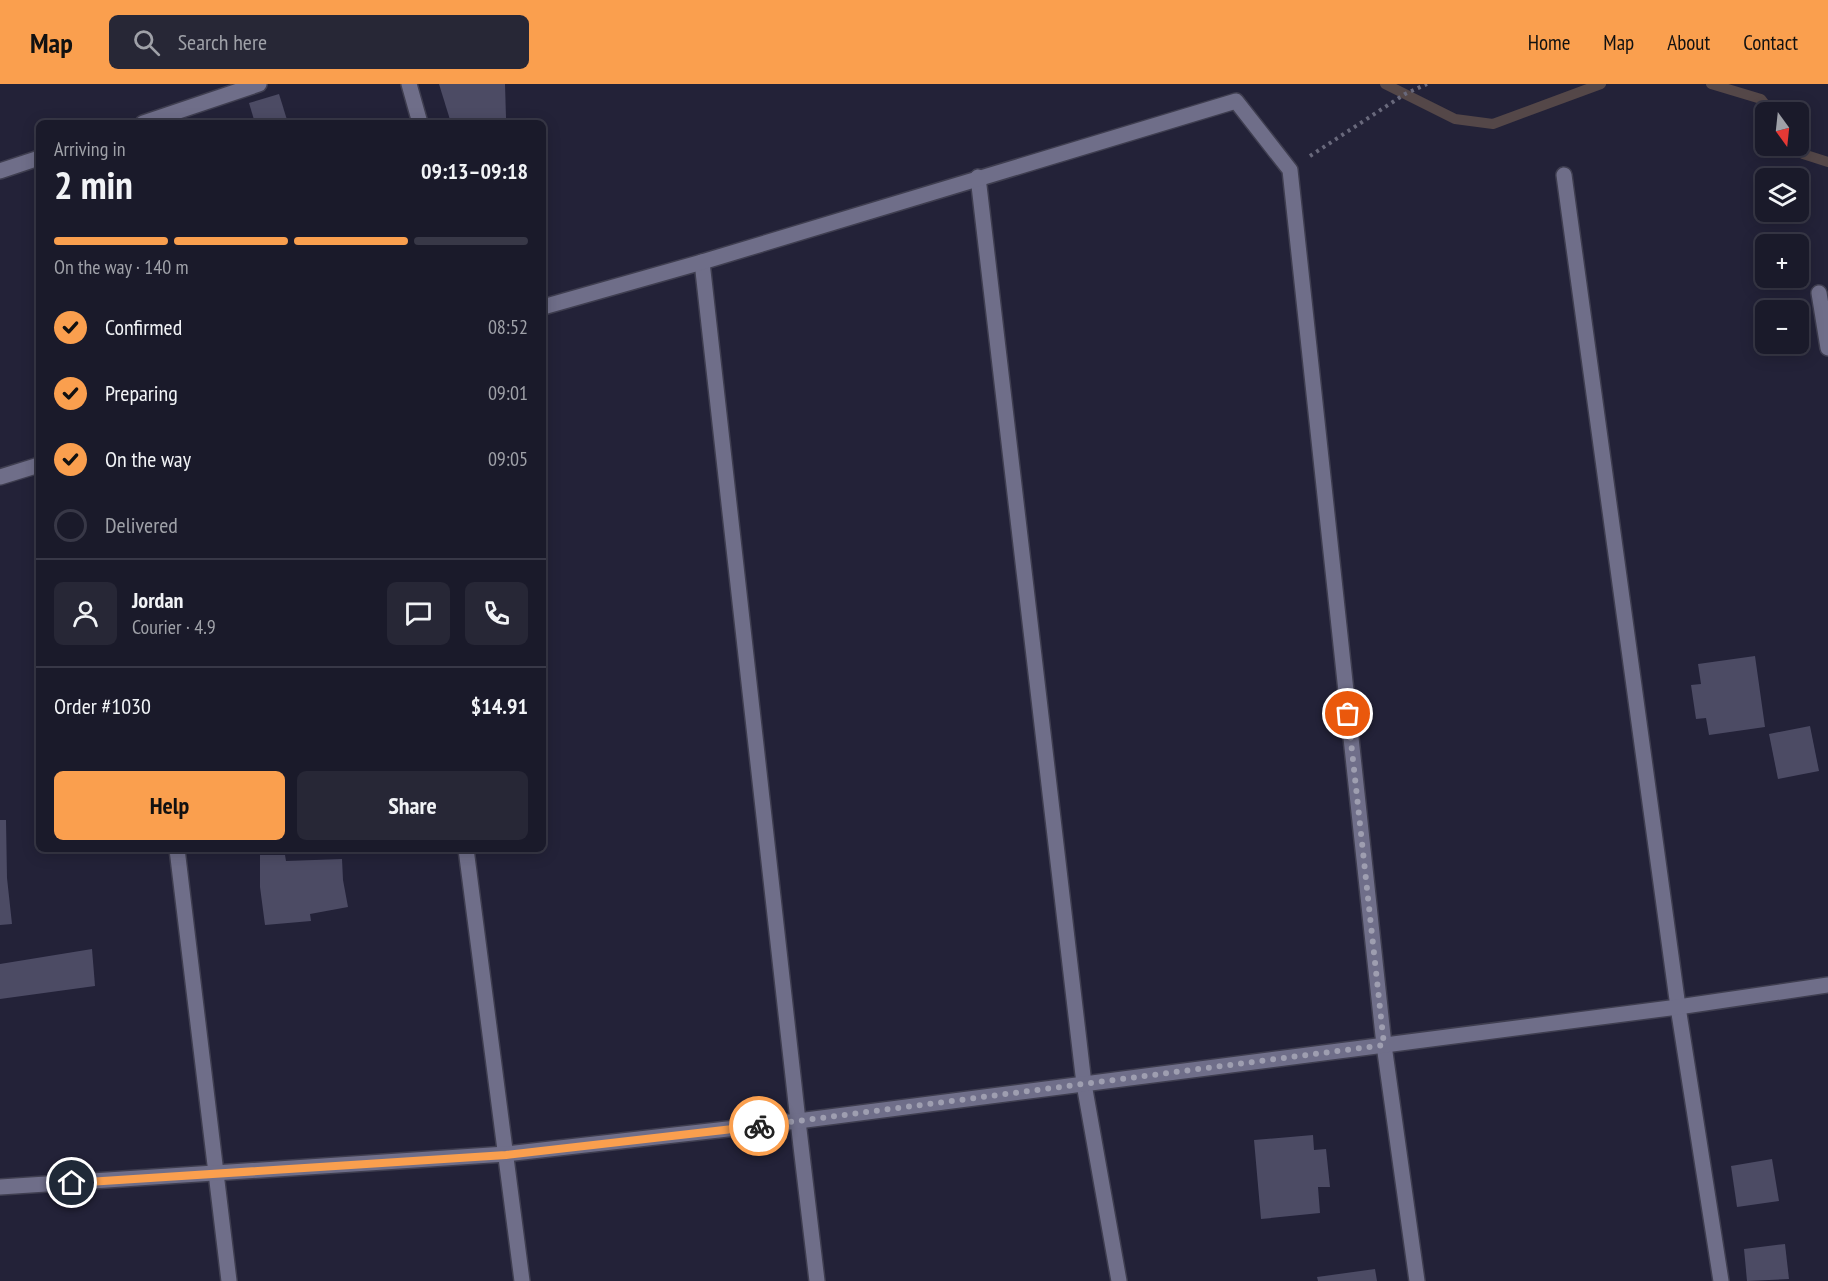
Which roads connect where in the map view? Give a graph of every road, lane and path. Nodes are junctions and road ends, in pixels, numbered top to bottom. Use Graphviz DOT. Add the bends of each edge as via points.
graph roads {
  1 [pos="259,84"];
  2 [pos="409,84"];
  3 [pos="1427,84"];
  4 [pos="152,120"];
  5 [pos="419,120"];
  6 [pos="36,159"];
  7 [pos="1290,170"];
  8 [pos="0,171"];
  9 [pos="1564,175"];
  10 [pos="978,177"];
  11 [pos="702,262"];
  12 [pos="1819,293"];
  13 [pos="546,306"];
  14 [pos="1828,348"];
  15 [pos="36,466"];
  16 [pos="0,477"];
  17 [pos="177,852"];
  18 [pos="466,852"];
  19 [pos="1828,985"];
  20 [pos="1678,1007"];
  21 [pos="1384,1045"];
  22 [pos="1084,1084"];
  23 [pos="798,1121"];
  24 [pos="506,1155"];
  25 [pos="215,1173"];
  26 [pos="0,1187"];
  27 [pos="228,1281"];
  28 [pos="522,1281"];
  29 [pos="818,1281"];
  30 [pos="1119,1281"];
  31 [pos="1418,1281"];
  32 [pos="1721,1281"];
  1 -- 4 [label="street"];
  2 -- 5 [label="street"];
  3 -- 7 [label="path" via="1405,94"];
  6 -- 8 [label="street"];
  7 -- 10 [label="street" via="1236,101"];
  7 -- 21 [label="street"];
  9 -- 20 [label="street"];
  10 -- 11 [label="street"];
  10 -- 22 [label="street"];
  11 -- 13 [label="street"];
  11 -- 23 [label="street"];
  12 -- 14 [label="street"];
  15 -- 16 [label="street"];
  17 -- 25 [label="street"];
  18 -- 24 [label="street"];
  19 -- 20 [label="street"];
  20 -- 21 [label="street"];
  20 -- 32 [label="street"];
  21 -- 22 [label="street"];
  21 -- 31 [label="street"];
  22 -- 23 [label="street"];
  22 -- 30 [label="street"];
  23 -- 24 [label="street"];
  23 -- 29 [label="street"];
  24 -- 25 [label="street"];
  24 -- 28 [label="street"];
  25 -- 26 [label="street"];
  25 -- 27 [label="street"];
}
